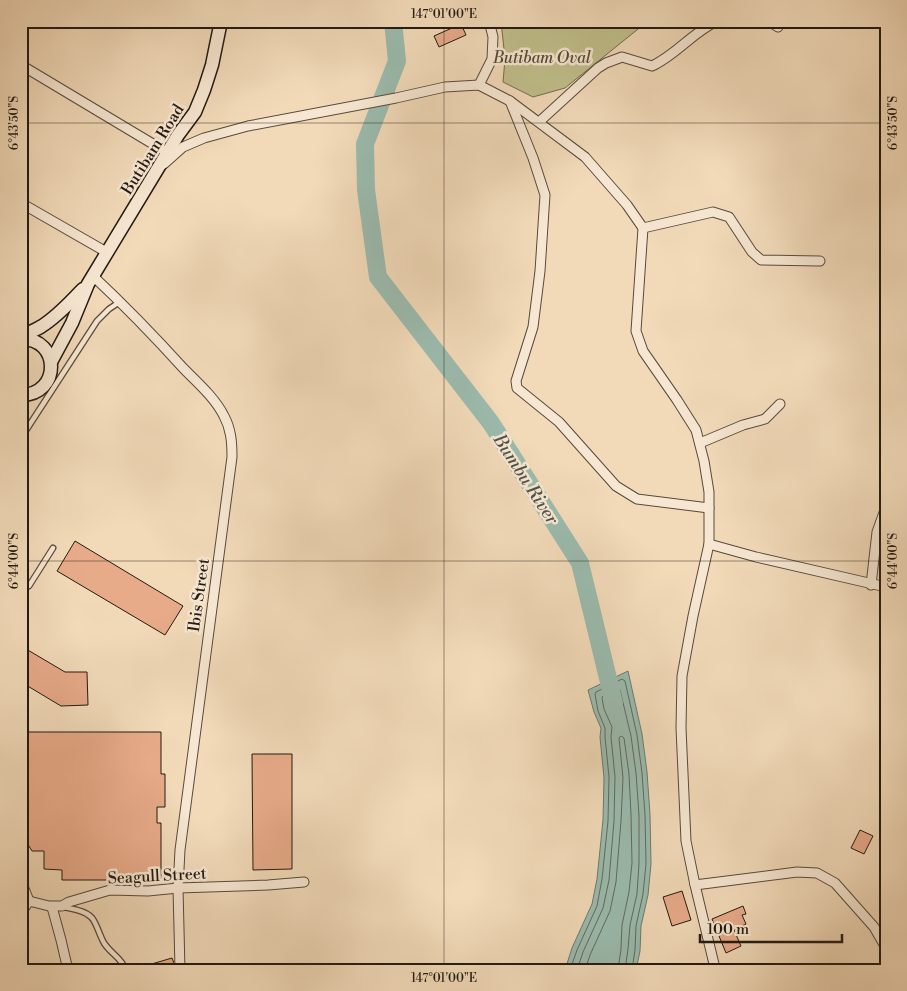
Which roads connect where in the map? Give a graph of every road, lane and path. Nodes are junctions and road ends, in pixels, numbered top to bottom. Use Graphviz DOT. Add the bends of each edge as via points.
graph roads {
  1 [pos="221,21"];
  2 [pos="489,21"];
  3 [pos="717,21"];
  4 [pos="769,21"];
  5 [pos="778,27"];
  6 [pos="21,65"];
  7 [pos="479,85"];
  8 [pos="510,101"];
  9 [pos="539,122"];
  10 [pos="168,153"];
  11 [pos="156,171"];
  12 [pos="21,203"];
  13 [pos="644,228"];
  14 [pos="108,253"];
  15 [pos="820,261"];
  16 [pos="91,280"];
  17 [pos="121,301"];
  18 [pos="21,338"];
  19 [pos="52,362"];
  20 [pos="24,399"];
  21 [pos="780,404"];
  22 [pos="21,438"];
  23 [pos="700,443"];
  24 [pos="886,507"];
  25 [pos="708,508"];
  26 [pos="709,544"];
  27 [pos="53,548"];
  28 [pos="21,581"];
  29 [pos="871,585"];
  30 [pos="886,587"];
  31 [pos="21,881"];
  32 [pos="304,882"];
  33 [pos="695,884"];
  34 [pos="178,888"];
  35 [pos="29,901"];
  36 [pos="62,906"];
  37 [pos="52,907"];
  38 [pos="21,913"];
  39 [pos="886,948"];
  40 [pos="68,970"];
  41 [pos="126,970"];
  42 [pos="180,970"];
  43 [pos="716,970"];
  1 -- 10 [label="main road, Butibam Road" via="212,65 195,112"];
  2 -- 7 [label="street" via="493,37 492,59"];
  3 -- 9 [label="street" via="652,66 622,57 606,63"];
  4 -- 5 [label="street"];
  6 -- 10 [label="street"];
  7 -- 8 [label="street"];
  7 -- 11 [label="street" via="445,87 248,126 204,138 183,148"];
  8 -- 9 [label="street"];
  8 -- 25 [label="street" via="545,195 534,328 516,381 517,388 559,422 616,486 630,495 637,499"];
  9 -- 13 [label="street" via="585,157"];
  10 -- 11 [label="main road, Butibam Road"];
  11 -- 14 [label="main road, Butibam Road"];
  12 -- 14 [label="street"];
  13 -- 15 [label="street" via="713,212 729,217 760,260"];
  13 -- 23 [label="street" via="636,331 643,351 678,400"];
  14 -- 16 [label="main road, Butibam Road"];
  16 -- 17 [label="street, Ibis Street"];
  16 -- 18 [label="main road, Butibam Road" via="58,314"];
  16 -- 19 [label="main road, Butibam Road"];
  17 -- 22 [label="lane" via="97,321"];
  17 -- 34 [label="street, Ibis Street" via="217,404 224,414 232,442 180,850"];
  18 -- 19 [label="main road" via="39,343"];
  19 -- 20 [label="main road, Butibam Road" via="51,375 45,386"];
  21 -- 23 [label="street" via="765,419"];
  23 -- 25 [label="street" via="709,492"];
  24 -- 29 [label="street" via="877,532"];
  25 -- 26 [label="street"];
  26 -- 29 [label="street"];
  26 -- 33 [label="street" via="682,676 686,841"];
  27 -- 28 [label="lane" via="29,586"];
  29 -- 30 [label="street"];
  31 -- 35 [label="street"];
  32 -- 34 [label="street, Seagull Street"];
  33 -- 39 [label="street" via="797,872 817,873 835,883 874,927"];
  33 -- 43 [label="street"];
  34 -- 36 [label="street, Seagull Street" via="110,890"];
  34 -- 42 [label="street, Ibis Street"];
  35 -- 37 [label="street, Seagull Street"];
  35 -- 38 [label="street"];
  36 -- 37 [label="street, Seagull Street"];
  36 -- 41 [label="lane" via="94,919 104,943 122,961"];
  37 -- 40 [label="street"];
}
